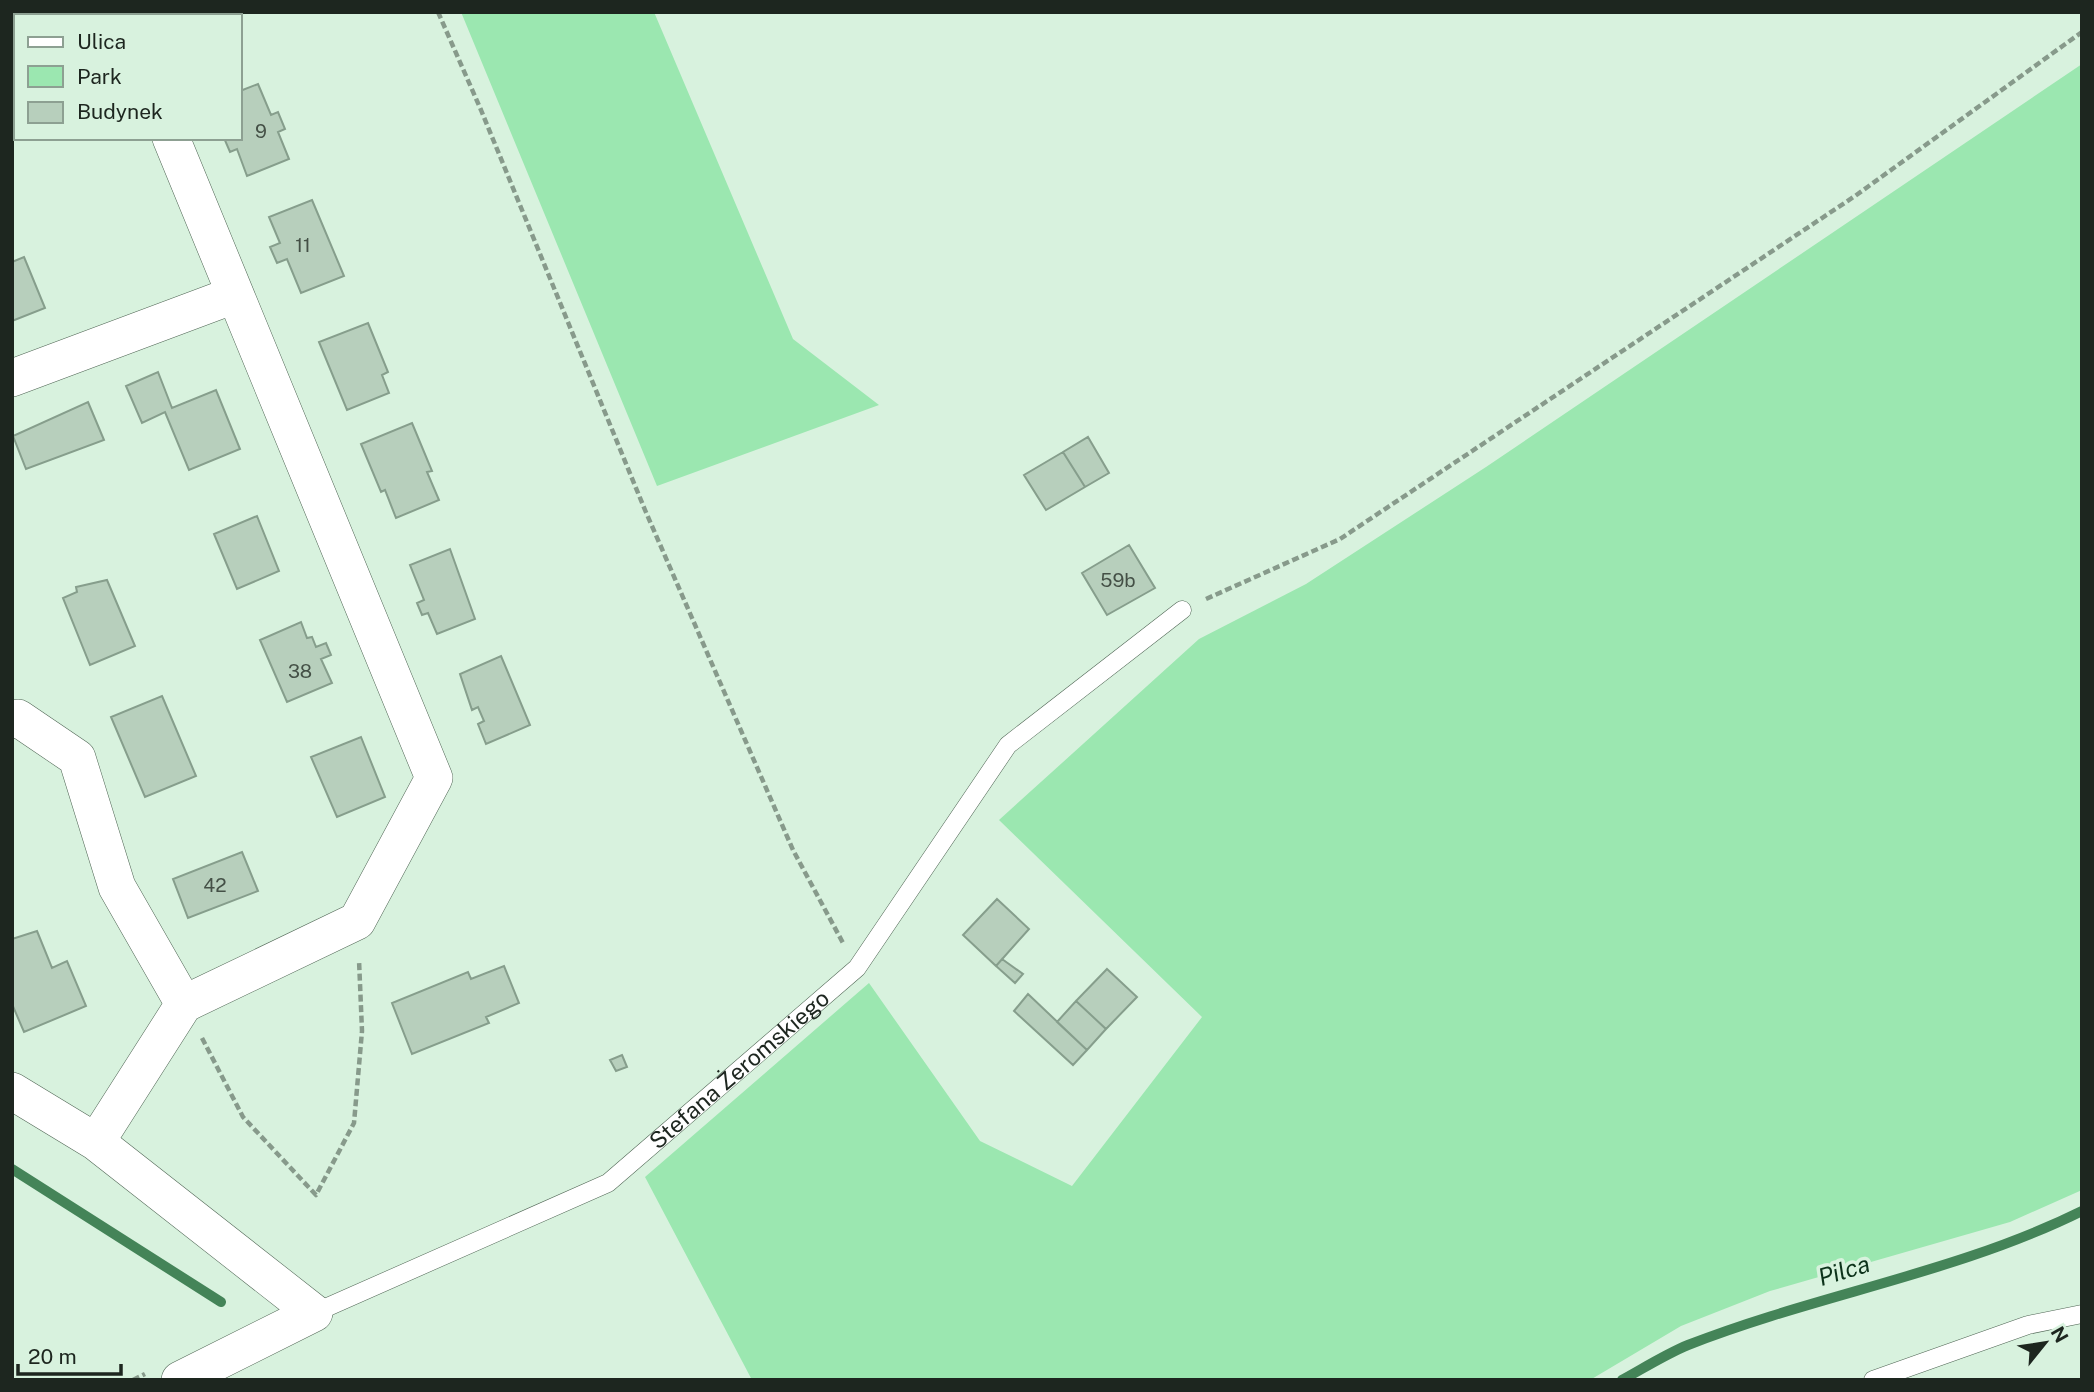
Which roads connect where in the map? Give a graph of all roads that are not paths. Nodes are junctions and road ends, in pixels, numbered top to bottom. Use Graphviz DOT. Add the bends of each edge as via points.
graph roads {
  1 [pos="172,140"];
  2 [pos="234,296"];
  3 [pos="12,378"];
  4 [pos="1182,610"];
  5 [pos="12,720"];
  6 [pos="184,1003"];
  7 [pos="12,1091"];
  8 [pos="96,1142"];
  9 [pos="314,1314"];
  10 [pos="2082,1314"];
  11 [pos="180,1380"];
  12 [pos="1872,1380"];
  1 -- 2 [label="street"];
  2 -- 3 [label="street"];
  2 -- 6 [label="street" via="434,778 357,920"];
  4 -- 9 [label="lane, Stefana Żeromskiego" via="1008,745 857,968 608,1183"];
  5 -- 6 [label="street" via="18,718 77,758 117,887"];
  6 -- 8 [label="street"];
  7 -- 8 [label="street"];
  8 -- 9 [label="street"];
  9 -- 11 [label="street, Stefana Żeromskiego"];
  10 -- 12 [label="lane" via="2028,1325"];
}
